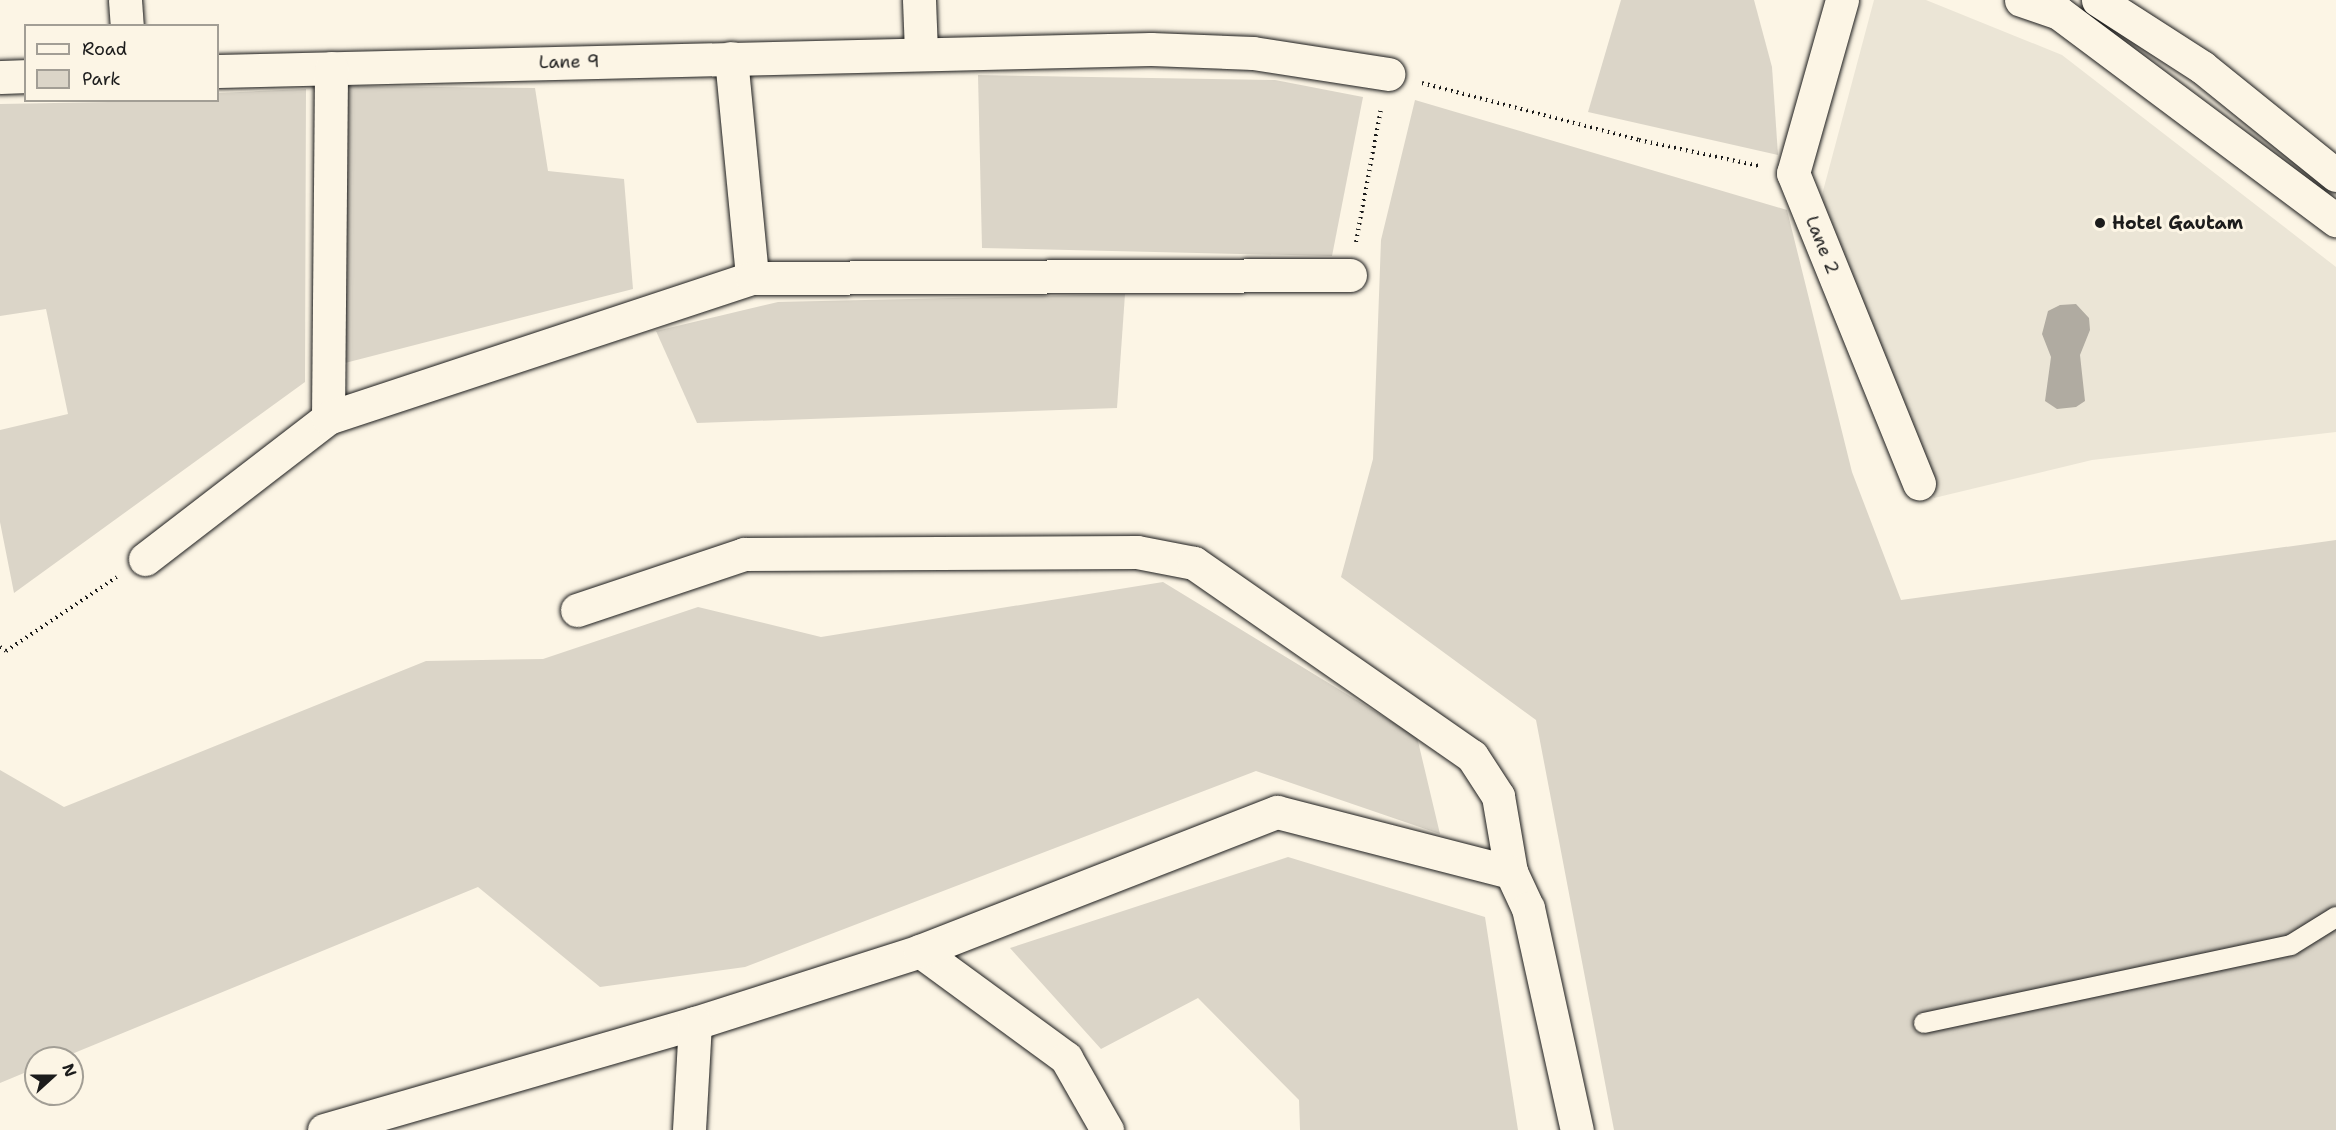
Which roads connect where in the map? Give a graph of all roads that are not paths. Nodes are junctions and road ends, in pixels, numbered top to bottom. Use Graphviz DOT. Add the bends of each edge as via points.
graph roads {
  1 [pos="125,0"];
  2 [pos="919,0"];
  3 [pos="1842,0"];
  4 [pos="2021,0"];
  5 [pos="2098,0"];
  6 [pos="127,24"];
  7 [pos="921,53"];
  8 [pos="731,58"];
  9 [pos="331,68"];
  10 [pos="219,71"];
  11 [pos="1388,74"];
  12 [pos="0,76"];
  13 [pos="24,76"];
  14 [pos="2334,166"];
  15 [pos="2324,210"];
  16 [pos="1350,275"];
  17 [pos="752,278"];
  18 [pos="328,418"];
  19 [pos="1919,483"];
  20 [pos="145,559"];
  21 [pos="577,610"];
  22 [pos="1511,872"];
  23 [pos="2336,917"];
  24 [pos="920,951"];
  25 [pos="695,1023"];
  26 [pos="1924,1023"];
  27 [pos="324,1130"];
  28 [pos="689,1130"];
  29 [pos="1107,1130"];
  30 [pos="1577,1130"];
  1 -- 6 [label="street"];
  2 -- 7 [label="street"];
  3 -- 19 [label="street, Lane 2" via="1793,173"];
  4 -- 15 [label="street" via="2059,13"];
  5 -- 14 [label="street" via="2202,67"];
  7 -- 8 [label="street, Lane 9"];
  7 -- 11 [label="street, Lane 9" via="1151,49 1254,53"];
  8 -- 9 [label="street, Lane 9"];
  8 -- 17 [label="street"];
  9 -- 10 [label="street, Lane 9"];
  9 -- 18 [label="street"];
  12 -- 13 [label="street"];
  14 -- 15 [label="street"];
  16 -- 17 [label="street"];
  17 -- 18 [label="street"];
  18 -- 20 [label="street"];
  21 -- 22 [label="street" via="744,554 1137,552 1194,563 1472,756 1498,796"];
  22 -- 24 [label="street" via="1277,812"];
  22 -- 30 [label="street" via="1528,908"];
  23 -- 26 [label="lane" via="2291,945"];
  24 -- 25 [label="street"];
  24 -- 29 [label="street" via="1066,1058"];
  25 -- 27 [label="street"];
  25 -- 28 [label="street"];
}
